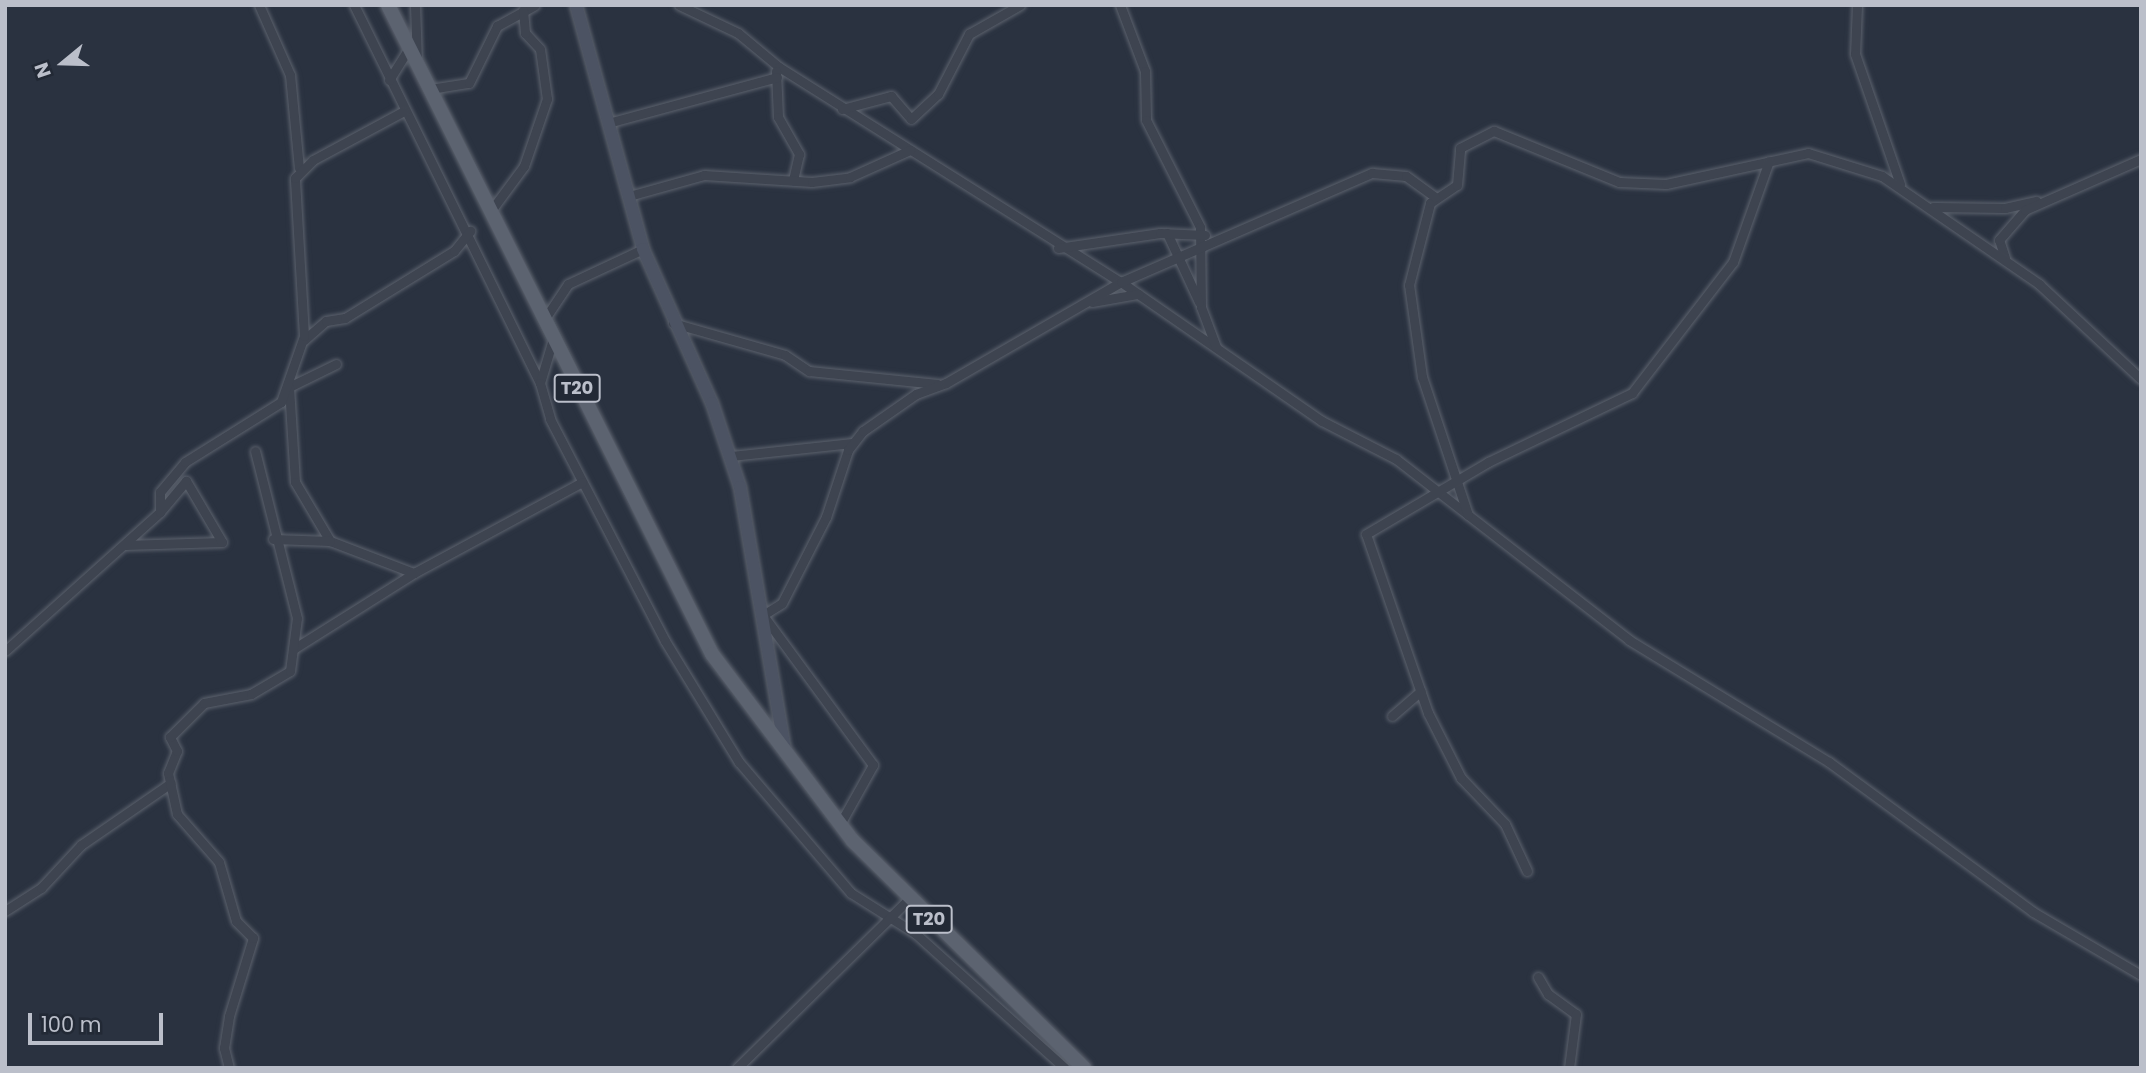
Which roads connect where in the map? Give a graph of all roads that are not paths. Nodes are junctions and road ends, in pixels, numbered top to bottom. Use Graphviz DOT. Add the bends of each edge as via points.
graph roads {
  1 [pos="259,5"];
  2 [pos="354,5"];
  3 [pos="388,5"];
  4 [pos="415,5"];
  5 [pos="535,5"];
  6 [pos="576,5"];
  7 [pos="679,5"];
  8 [pos="1020,5"];
  9 [pos="1120,5"];
  10 [pos="1857,5"];
  11 [pos="523,10"];
  12 [pos="409,48"];
  13 [pos="417,64"];
  14 [pos="776,65"];
  15 [pos="776,77"];
  16 [pos="389,80"];
  17 [pos="430,89"];
  18 [pos="842,109"];
  19 [pos="404,111"];
  20 [pos="608,123"];
  21 [pos="911,150"];
  22 [pos="2141,159"];
  23 [pos="1769,161"];
  24 [pos="299,168"];
  25 [pos="793,180"];
  26 [pos="1900,184"];
  27 [pos="629,196"];
  28 [pos="1435,198"];
  29 [pos="2048,200"];
  30 [pos="1933,207"];
  31 [pos="491,212"];
  32 [pos="470,231"];
  33 [pos="1167,233"];
  34 [pos="1201,239"];
  35 [pos="1058,248"];
  36 [pos="643,249"];
  37 [pos="1180,254"];
  38 [pos="2006,260"];
  39 [pos="1121,282"];
  40 [pos="1138,294"];
  41 [pos="1083,304"];
  42 [pos="1201,307"];
  43 [pos="544,321"];
  44 [pos="672,323"];
  45 [pos="553,340"];
  46 [pos="303,341"];
  47 [pos="1216,348"];
  48 [pos="335,364"];
  49 [pos="2141,379"];
  50 [pos="540,383"];
  51 [pos="946,383"];
  52 [pos="289,387"];
  53 [pos="852,443"];
  54 [pos="255,451"];
  55 [pos="731,456"];
  56 [pos="1457,479"];
  57 [pos="582,482"];
  58 [pos="1437,490"];
  59 [pos="160,512"];
  60 [pos="1469,517"];
  61 [pos="273,539"];
  62 [pos="330,541"];
  63 [pos="124,545"];
  64 [pos="414,573"];
  65 [pos="763,615"];
  66 [pos="295,648"];
  67 [pos="5,651"];
  68 [pos="1421,691"];
  69 [pos="1392,716"];
  70 [pos="787,759"];
  71 [pos="171,783"];
  72 [pos="840,824"];
  73 [pos="1527,871"];
  74 [pos="909,899"];
  75 [pos="5,911"];
  76 [pos="893,916"];
  77 [pos="2141,975"];
  78 [pos="1538,977"];
  79 [pos="229,1068"];
  80 [pos="737,1068"];
  81 [pos="1065,1068"];
  82 [pos="1084,1068"];
  83 [pos="1569,1068"];
  1 -- 24 [label="street" via="290,75"];
  2 -- 16 [label="street"];
  3 -- 12 [label="main road, T20"];
  4 -- 13 [label="street"];
  5 -- 11 [label="street"];
  6 -- 20 [label="street"];
  7 -- 14 [label="street" via="738,33"];
  8 -- 18 [label="street" via="963,41 951,72 924,111 911,119 891,96"];
  9 -- 34 [label="street" via="1144,71 1146,120"];
  10 -- 26 [label="street" via="1855,54"];
  11 -- 17 [label="street" via="497,26 469,83"];
  11 -- 31 [label="street" via="525,33 541,53 547,100 524,166"];
  12 -- 13 [label="main road, T20"];
  12 -- 16 [label="street"];
  13 -- 17 [label="main road, T20"];
  14 -- 15 [label="street"];
  14 -- 18 [label="street"];
  15 -- 20 [label="street"];
  15 -- 25 [label="street" via="778,117 799,154"];
  16 -- 19 [label="street"];
  17 -- 31 [label="main road, T20"];
  18 -- 21 [label="street"];
  19 -- 24 [label="street"];
  19 -- 32 [label="street"];
  20 -- 27 [label="street"];
  21 -- 25 [label="street" via="850,177"];
  21 -- 35 [label="street"];
  22 -- 29 [label="street"];
  23 -- 26 [label="street" via="1816,153"];
  23 -- 28 [label="street" via="1666,184 1619,182 1494,131 1462,145 1457,187"];
  23 -- 56 [label="street" via="1732,262 1632,393"];
  24 -- 46 [label="street" via="293,198"];
  25 -- 27 [label="street" via="704,175"];
  26 -- 30 [label="street"];
  27 -- 36 [label="street"];
  28 -- 34 [label="street" via="1406,176 1380,171"];
  28 -- 56 [label="street" via="1410,279 1410,313 1422,377"];
  29 -- 30 [label="street" via="2005,208"];
  29 -- 38 [label="street" via="2003,231 1999,240"];
  30 -- 38 [label="street"];
  31 -- 43 [label="main road, T20"];
  32 -- 46 [label="street" via="454,251 345,318 326,321"];
  32 -- 50 [label="street"];
  33 -- 34 [label="street"];
  33 -- 35 [label="street"];
  33 -- 37 [label="street"];
  34 -- 37 [label="street"];
  34 -- 42 [label="street"];
  35 -- 39 [label="street"];
  36 -- 43 [label="street" via="568,284"];
  36 -- 44 [label="street"];
  37 -- 39 [label="street"];
  37 -- 42 [label="street"];
  38 -- 49 [label="street"];
  39 -- 40 [label="street"];
  39 -- 41 [label="street"];
  40 -- 41 [label="street"];
  40 -- 47 [label="street"];
  41 -- 51 [label="street"];
  42 -- 47 [label="street"];
  43 -- 45 [label="main road, T20"];
  44 -- 51 [label="street" via="785,355 809,371"];
  44 -- 55 [label="street"];
  45 -- 50 [label="street"];
  45 -- 70 [label="main road, T20" via="712,654"];
  46 -- 52 [label="street"];
  47 -- 58 [label="street"];
  48 -- 52 [label="street"];
  50 -- 57 [label="street"];
  51 -- 53 [label="street" via="877,418"];
  52 -- 59 [label="street" via="264,418 186,461 160,492"];
  52 -- 62 [label="street" via="295,482"];
  53 -- 55 [label="street"];
  53 -- 65 [label="street" via="825,521 782,603"];
  54 -- 61 [label="street"];
  55 -- 65 [label="street"];
  56 -- 58 [label="street"];
  56 -- 60 [label="street"];
  57 -- 64 [label="street"];
  57 -- 76 [label="street" via="665,641 739,762 850,894"];
  58 -- 60 [label="street"];
  58 -- 68 [label="street" via="1365,538"];
  59 -- 63 [label="street"];
  59 -- 63 [label="street" via="186,481 222,542"];
  60 -- 77 [label="street" via="1629,640 1829,762 2033,912"];
  61 -- 62 [label="street"];
  61 -- 66 [label="street" via="297,618"];
  62 -- 64 [label="street"];
  63 -- 67 [label="street"];
  64 -- 66 [label="street"];
  65 -- 70 [label="street"];
  65 -- 72 [label="street" via="873,765"];
  66 -- 71 [label="street" via="290,671 280,679 251,694 206,702 174,731"];
  68 -- 69 [label="street"];
  68 -- 73 [label="street" via="1461,778 1505,824"];
  70 -- 72 [label="main road, T20"];
  71 -- 75 [label="street" via="81,845 41,888"];
  71 -- 79 [label="street" via="177,814 219,862 236,921 253,938 229,1016 224,1048"];
  72 -- 74 [label="main road, T20"];
  74 -- 76 [label="street"];
  74 -- 82 [label="main road, T20"];
  76 -- 80 [label="street"];
  76 -- 81 [label="street"];
  78 -- 83 [label="street" via="1548,994 1576,1014"];
}
